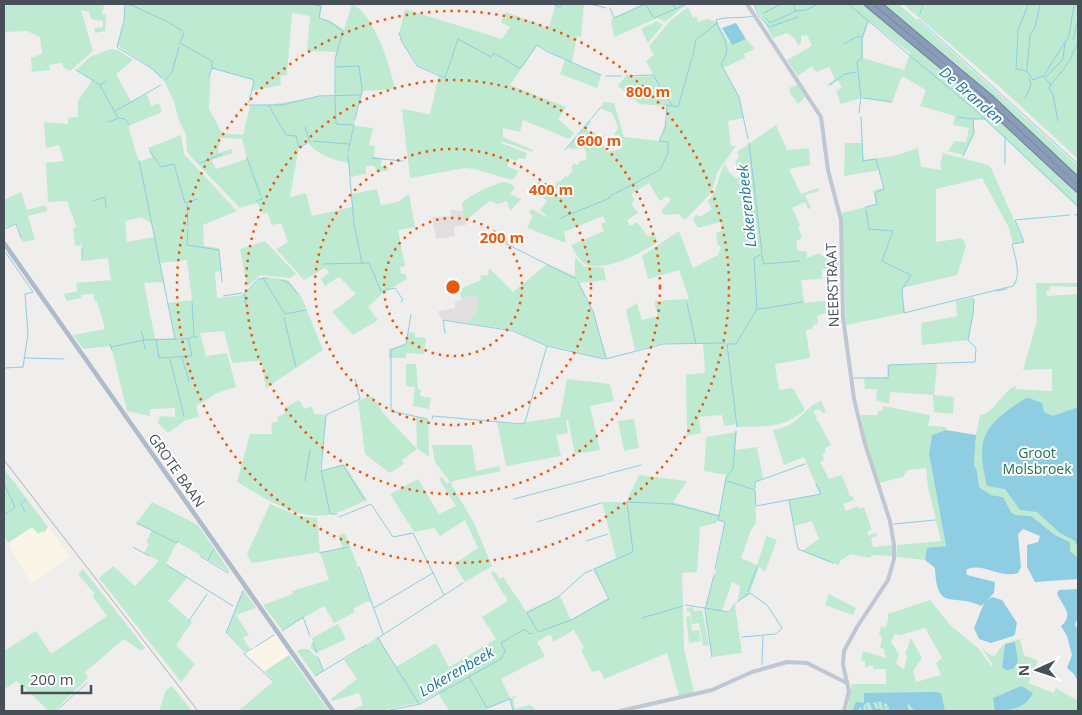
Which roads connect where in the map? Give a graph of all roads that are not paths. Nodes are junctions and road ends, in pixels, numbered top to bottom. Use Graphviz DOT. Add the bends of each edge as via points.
graph roads {
  1 [pos="747,4"];
  2 [pos="868,4"];
  3 [pos="878,4"];
  4 [pos="1078,181"];
  5 [pos="1078,189"];
  6 [pos="4,243"];
  7 [pos="836,676"];
  8 [pos="846,676"];
  9 [pos="847,683"];
  10 [pos="333,711"];
  11 [pos="620,711"];
  12 [pos="844,711"];
  1 -- 8 [label="street, NEERSTRAAT" via="821,117 828,170 841,220 844,317 853,395 890,520 894,544 894,559 887,583 846,646 843,658"];
  2 -- 5 [label="highway" via="968,88"];
  3 -- 4 [label="highway" via="990,98"];
  6 -- 10 [label="main road, GROTE BAAN"];
  7 -- 8 [label="street"];
  7 -- 9 [label="street"];
  7 -- 11 [label="street" via="808,664 787,662 752,672 712,690"];
  8 -- 9 [label="street, NEERSTRAAT"];
  9 -- 12 [label="street, NEERSTRAAT" via="849,696"];
}
